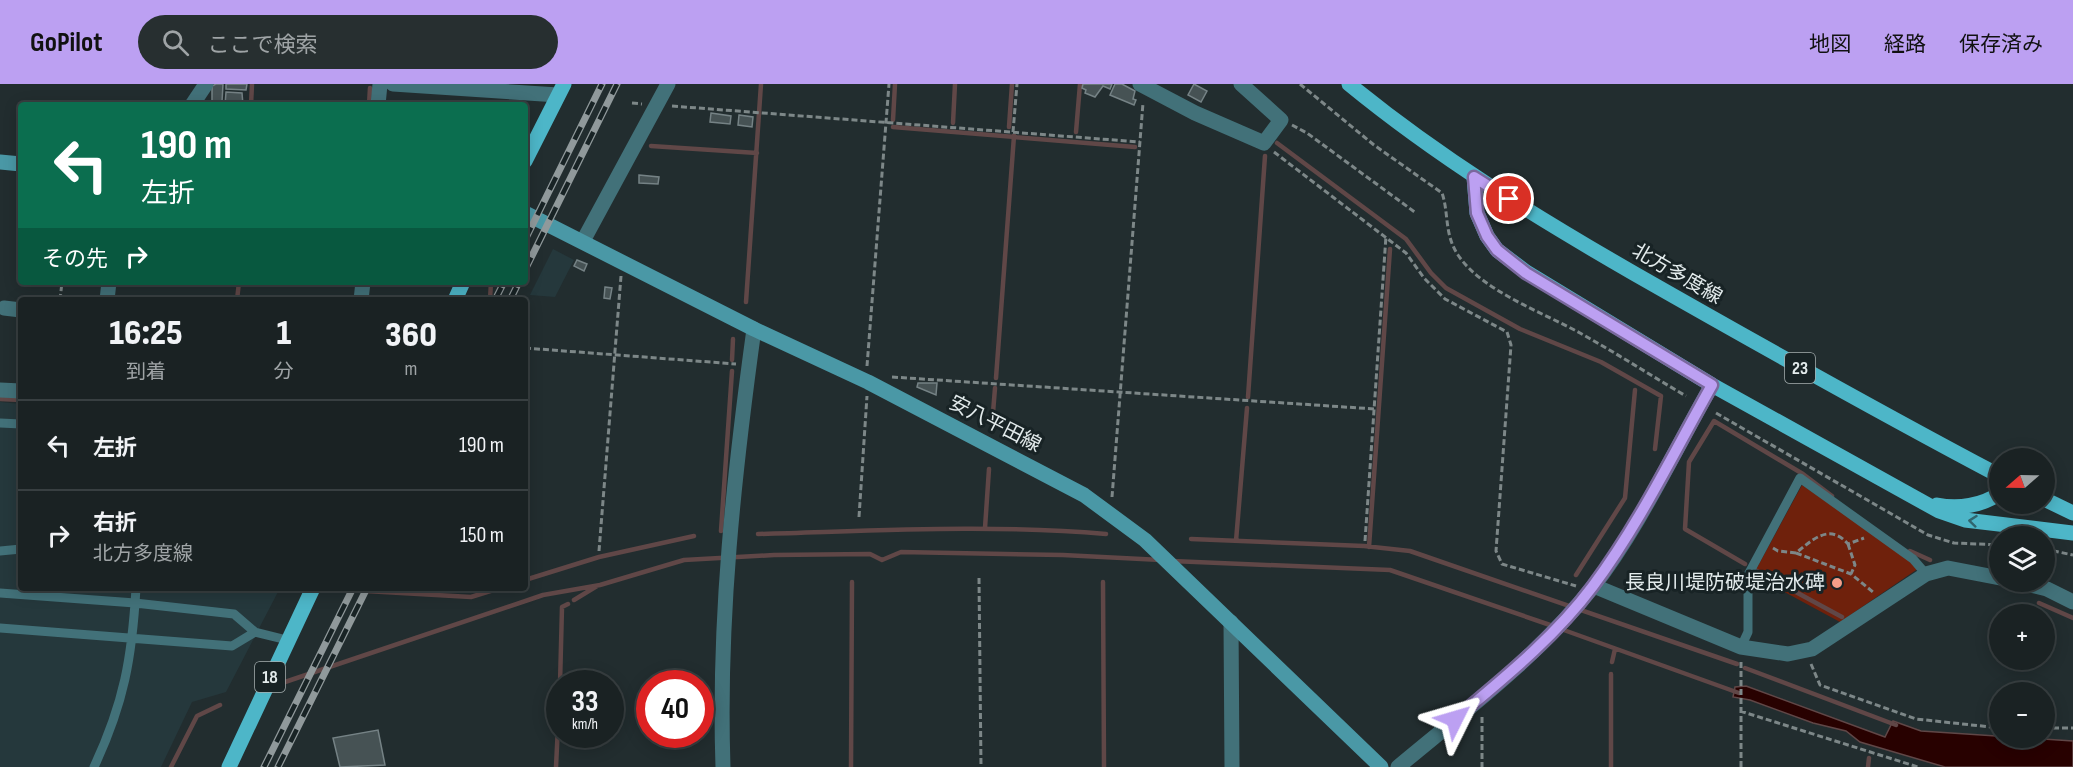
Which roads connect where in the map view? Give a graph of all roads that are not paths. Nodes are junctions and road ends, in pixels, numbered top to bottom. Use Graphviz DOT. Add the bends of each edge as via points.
graph roads {
  1 [pos="206,84"];
  2 [pos="380,84"];
  3 [pos="393,84"];
  4 [pos="668,84"];
  5 [pos="1241,84"];
  6 [pos="1349,84"];
  7 [pos="1142,85"];
  8 [pos="561,90"];
  9 [pos="194,102"];
  10 [pos="378,102"];
  11 [pos="528,155"];
  12 [pos="0,162"];
  13 [pos="18,164"];
  14 [pos="1474,177"];
  15 [pos="528,214"];
  16 [pos="583,241"];
  17 [pos="4,308"];
  18 [pos="18,310"];
  19 [pos="754,329"];
  20 [pos="1712,385"];
  21 [pos="0,390"];
  22 [pos="18,392"];
  23 [pos="0,423"];
  24 [pos="18,424"];
  25 [pos="1989,470"];
  26 [pos="1911,496"];
  27 [pos="1989,500"];
  28 [pos="2055,504"];
  29 [pos="2073,513"];
  30 [pos="2073,533"];
  31 [pos="18,549"];
  32 [pos="0,551"];
  33 [pos="1926,574"];
  34 [pos="1989,576"];
  35 [pos="136,591"];
  36 [pos="312,591"];
  37 [pos="1588,592"];
  38 [pos="2053,592"];
  39 [pos="0,593"];
  40 [pos="2073,602"];
  41 [pos="135,603"];
  42 [pos="1231,622"];
  43 [pos="0,628"];
  44 [pos="255,632"];
  45 [pos="132,638"];
  46 [pos="287,640"];
  47 [pos="1742,646"];
  48 [pos="94,767"];
  49 [pos="229,767"];
  50 [pos="723,767"];
  51 [pos="1232,767"];
  52 [pos="1381,767"];
  53 [pos="1398,767"];
  1 -- 9 [label="street"];
  2 -- 10 [label="street"];
  3 -- 8 [label="street"];
  4 -- 16 [label="street"];
  5 -- 7 [label="street" via="1281,120 1264,143"];
  6 -- 14 [label="main road, 北方多度線 / 23"];
  8 -- 11 [label="main road"];
  12 -- 13 [label="main road"];
  14 -- 20 [label="main road" via="1477,213 1497,250 1526,273"];
  14 -- 25 [label="main road, 北方多度線 / 23" via="1749,340"];
  15 -- 16 [label="main road, 安八平田線"];
  16 -- 19 [label="main road, 安八平田線"];
  17 -- 18 [label="street"];
  19 -- 42 [label="main road, 安八平田線" via="871,381 1036,468 1111,513"];
  19 -- 50 [label="street" via="729,540"];
  20 -- 26 [label="main road"];
  20 -- 37 [label="street" via="1623,542"];
  21 -- 22 [label="street"];
  23 -- 24 [label="lane"];
  26 -- 27 [label="main road" via="1940,506 1966,506"];
  30 -- 26 [label="main road, one-way" via="1965,520"];
  28 -- 29 [label="main road"];
  31 -- 32 [label="lane"];
  33 -- 34 [label="street" via="1948,568"];
  33 -- 47 [label="street" via="1805,651 1788,654"];
  33 -- 47 [label="lane" via="1913,559 1800,478 1748,574 1748,632"];
  35 -- 41 [label="lane"];
  36 -- 46 [label="main road, 18"];
  37 -- 47 [label="street"];
  37 -- 53 [label="street" via="1543,641"];
  38 -- 40 [label="street"];
  39 -- 41 [label="lane"];
  41 -- 44 [label="lane" via="234,614"];
  41 -- 45 [label="lane"];
  42 -- 51 [label="street"];
  42 -- 52 [label="main road, 安八平田線"];
  43 -- 45 [label="lane"];
  44 -- 45 [label="lane" via="232,646"];
  44 -- 46 [label="lane"];
  45 -- 48 [label="lane" via="114,724"];
  46 -- 49 [label="main road, 18"];
}
